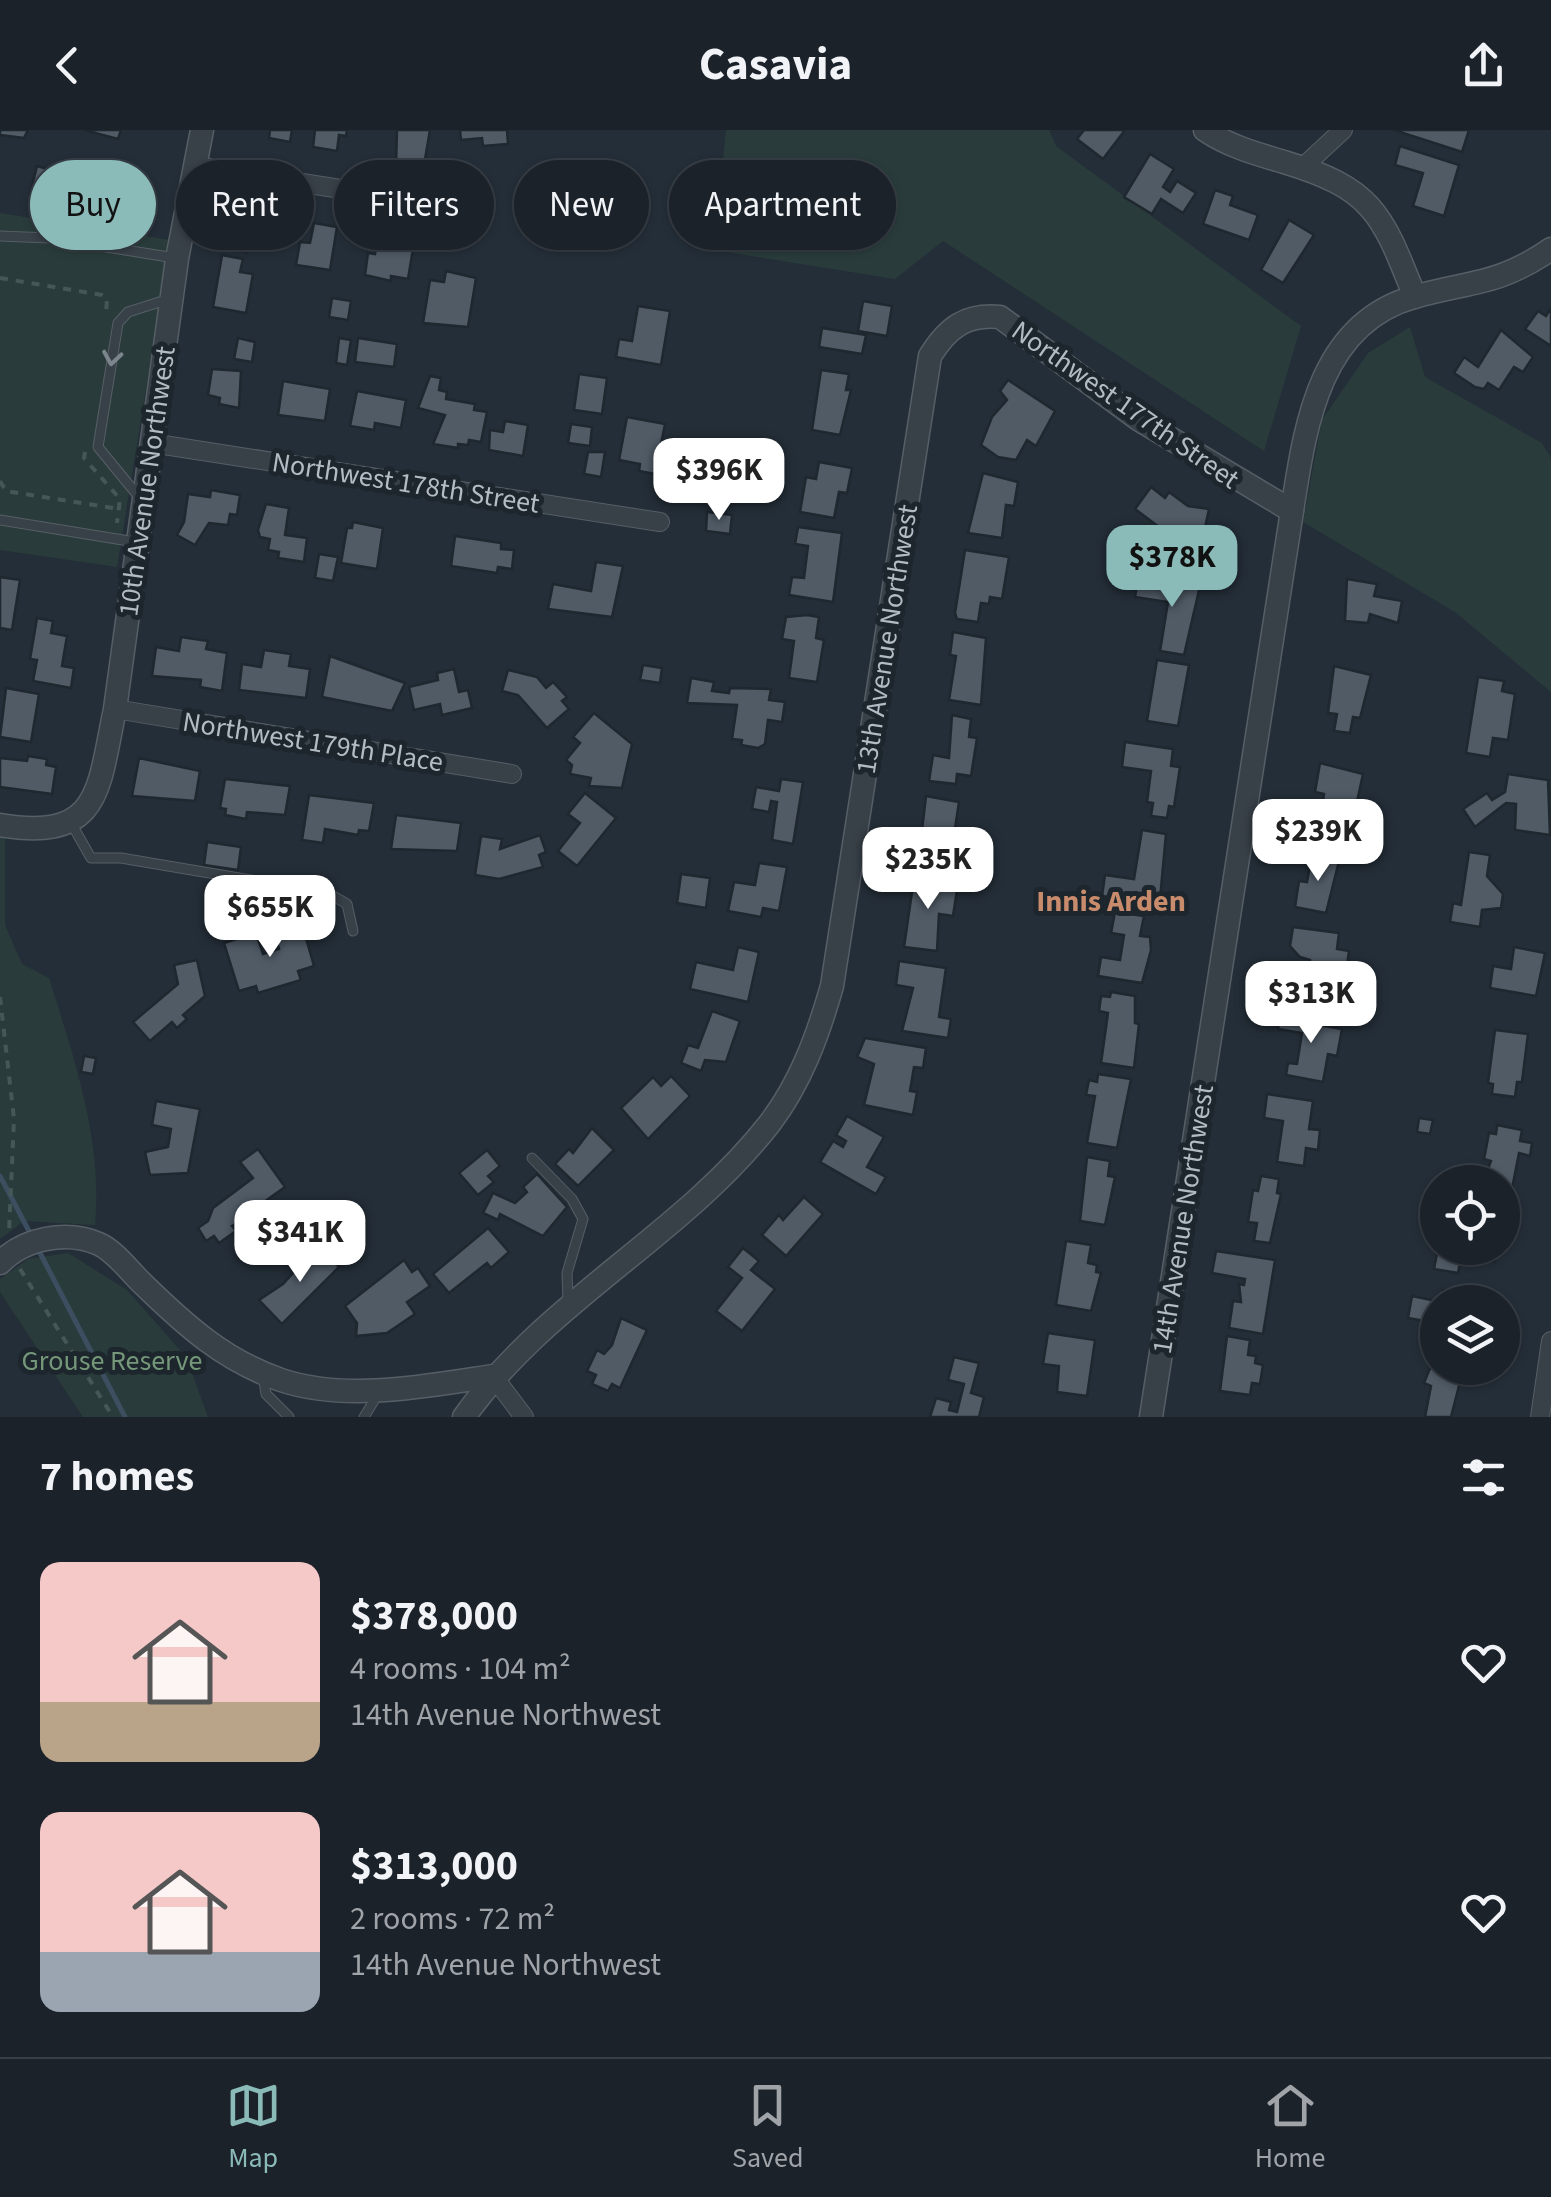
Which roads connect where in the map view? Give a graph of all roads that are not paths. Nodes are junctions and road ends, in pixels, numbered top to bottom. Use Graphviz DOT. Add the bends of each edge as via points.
graph roads {
  1 [pos="202,130"];
  2 [pos="1206,130"];
  3 [pos="1343,130"];
  4 [pos="197,160"];
  5 [pos="1302,168"];
  6 [pos="0,236"];
  7 [pos="1551,248"];
  8 [pos="179,250"];
  9 [pos="177,259"];
  10 [pos="1415,297"];
  11 [pos="172,298"];
  12 [pos="958,323"];
  13 [pos="151,443"];
  14 [pos="143,502"];
  15 [pos="1292,511"];
  16 [pos="0,520"];
  17 [pos="660,522"];
  18 [pos="137,542"];
  19 [pos="114,709"];
  20 [pos="512,774"];
  21 [pos="71,823"];
  22 [pos="0,826"];
  23 [pos="353,931"];
  24 [pos="532,1158"];
  25 [pos="5,1258"];
  26 [pos="569,1305"];
  27 [pos="1551,1341"];
  28 [pos="262,1373"];
  29 [pos="493,1376"];
  30 [pos="380,1388"];
  31 [pos="289,1417"];
  32 [pos="364,1417"];
  33 [pos="464,1417"];
  34 [pos="524,1417"];
  35 [pos="1152,1417"];
  36 [pos="1540,1417"];
  1 -- 4 [label="street, 10th Avenue Northwest"];
  2 -- 5 [label="street"];
  3 -- 5 [label="street"];
  5 -- 10 [label="street" via="1366,200 1388,228"];
  6 -- 9 [label="lane"];
  7 -- 10 [label="street, 14th Avenue Northwest" via="1504,278"];
  8 -- 9 [label="street, 10th Avenue Northwest"];
  9 -- 11 [label="street, 10th Avenue Northwest"];
  10 -- 15 [label="street, 14th Avenue Northwest" via="1385,308 1334,356 1313,404"];
  11 -- 13 [label="street, 10th Avenue Northwest"];
  11 -- 14 [label="lane, one-way" via="128,312 118,322 98,447"];
  12 -- 15 [label="street, Northwest 177th Street" via="1000,316 1138,419"];
  12 -- 26 [label="street, 13th Avenue Northwest" via="930,356 832,986 817,1038 795,1085 739,1157"];
  13 -- 14 [label="street, 10th Avenue Northwest"];
  13 -- 17 [label="street, Northwest 178th Street"];
  14 -- 18 [label="street, 10th Avenue Northwest"];
  15 -- 35 [label="street, 14th Avenue Northwest"];
  16 -- 18 [label="lane"];
  18 -- 19 [label="street, 10th Avenue Northwest"];
  19 -- 20 [label="street, Northwest 179th Place"];
  19 -- 21 [label="street, 10th Avenue Northwest" via="101,776 88,809"];
  21 -- 22 [label="street" via="32,831"];
  21 -- 23 [label="lane" via="91,858 328,893 347,904"];
  24 -- 26 [label="lane" via="572,1198 583,1219 567,1272"];
  25 -- 28 [label="street" via="35,1240 101,1244 198,1336"];
  26 -- 29 [label="street, 13th Avenue Northwest"];
  27 -- 36 [label="street"];
  28 -- 30 [label="street" via="325,1388"];
  28 -- 31 [label="lane" via="266,1394"];
  29 -- 30 [label="street"];
  29 -- 33 [label="street, 13th Avenue Northwest"];
  29 -- 34 [label="street"];
  30 -- 32 [label="lane"];
}
